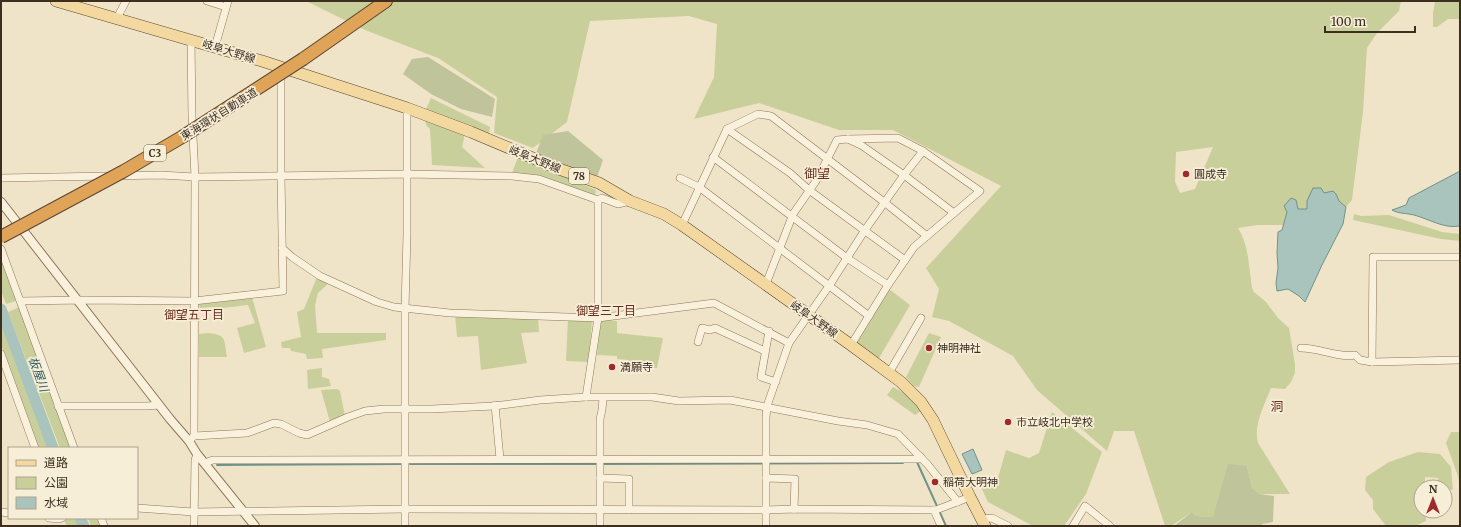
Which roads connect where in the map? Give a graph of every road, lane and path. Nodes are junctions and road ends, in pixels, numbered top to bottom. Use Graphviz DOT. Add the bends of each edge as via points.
graph roads {
  1 [pos="56,1"];
  2 [pos="126,1"];
  3 [pos="206,1"];
  4 [pos="386,1"];
  5 [pos="227,4"];
  6 [pos="117,18"];
  7 [pos="191,40"];
  8 [pos="215,47"];
  9 [pos="281,67"];
  10 [pos="407,108"];
  11 [pos="727,129"];
  12 [pos="848,139"];
  13 [pos="923,150"];
  14 [pos="713,157"];
  15 [pos="828,159"];
  16 [pos="407,174"];
  17 [pos="904,175"];
  18 [pos="281,176"];
  19 [pos="195,177"];
  20 [pos="1,178"];
  21 [pos="680,178"];
  22 [pos="699,187"];
  23 [pos="809,190"];
  24 [pos="598,200"];
  25 [pos="630,201"];
  26 [pos="1,202"];
  27 [pos="884,202"];
  28 [pos="954,213"];
  29 [pos="792,216"];
  30 [pos="682,225"];
  31 [pos="865,230"];
  32 [pos="927,236"];
  33 [pos="1,237"];
  34 [pos="282,248"];
  35 [pos="781,248"];
  36 [pos="1,249"];
  37 [pos="1460,257"];
  38 [pos="847,258"];
  39 [pos="905,260"];
  40 [pos="766,284"];
  41 [pos="888,285"];
  42 [pos="829,286"];
  43 [pos="77,300"];
  44 [pos="21,301"];
  45 [pos="194,301"];
  46 [pos="405,309"];
  47 [pos="808,315"];
  48 [pos="869,316"];
  49 [pos="598,318"];
  50 [pos="921,318"];
  51 [pos="769,331"];
  52 [pos="698,342"];
  53 [pos="789,342"];
  54 [pos="851,345"];
  55 [pos="1301,348"];
  56 [pos="766,351"];
  57 [pos="1,354"];
  58 [pos="1460,360"];
  59 [pos="1372,362"];
  60 [pos="889,373"];
  61 [pos="776,382"];
  62 [pos="586,397"];
  63 [pos="603,398"];
  64 [pos="159,405"];
  65 [pos="496,405"];
  66 [pos="58,406"];
  67 [pos="767,406"];
  68 [pos="405,410"];
  69 [pos="192,439"];
  70 [pos="35,447"];
  71 [pos="74,447"];
  72 [pos="197,454"];
  73 [pos="921,457"];
  74 [pos="405,459"];
  75 [pos="500,459"];
  76 [pos="600,459"];
  77 [pos="766,459"];
  78 [pos="205,463"];
  79 [pos="600,478"];
  80 [pos="766,478"];
  81 [pos="970,497"];
  82 [pos="958,502"];
  83 [pos="138,508"];
  84 [pos="794,509"];
  85 [pos="405,510"];
  86 [pos="600,510"];
  87 [pos="629,510"];
  88 [pos="766,510"];
  89 [pos="934,510"];
  90 [pos="243,511"];
  91 [pos="194,512"];
  92 [pos="983,523"];
  93 [pos="194,526"];
  94 [pos="255,526"];
  95 [pos="405,526"];
  96 [pos="600,526"];
  97 [pos="766,526"];
  98 [pos="941,526"];
  99 [pos="1008,526"];
  100 [pos="1074,526"];
  101 [pos="1110,526"];
  1 -- 6 [label="main road, 岐阜大野線 / 78"];
  2 -- 6 [label="street"];
  3 -- 5 [label="street"];
  4 -- 33 [label="highway, 東海環状自動車道 / C3, bridge" via="182,138"];
  5 -- 8 [label="street"];
  6 -- 7 [label="main road, 岐阜大野線 / 78"];
  7 -- 8 [label="main road, 岐阜大野線 / 78"];
  7 -- 19 [label="street"];
  8 -- 9 [label="main road, 岐阜大野線 / 78"];
  9 -- 10 [label="main road, 岐阜大野線 / 78"];
  9 -- 18 [label="street"];
  10 -- 16 [label="street"];
  10 -- 25 [label="main road, 岐阜大野線 / 78" via="599,183"];
  11 -- 14 [label="street"];
  11 -- 15 [label="street" via="758,114 771,116"];
  11 -- 23 [label="street" via="790,173"];
  12 -- 13 [label="street" via="898,138"];
  12 -- 15 [label="street" via="837,140"];
  12 -- 17 [label="street" via="862,145"];
  13 -- 17 [label="street"];
  13 -- 28 [label="street" via="980,191"];
  14 -- 22 [label="street"];
  14 -- 29 [label="street"];
  15 -- 23 [label="street"];
  15 -- 27 [label="street"];
  16 -- 18 [label="street"];
  16 -- 24 [label="street" via="487,174 539,179"];
  16 -- 46 [label="street"];
  17 -- 27 [label="street"];
  17 -- 28 [label="street"];
  18 -- 19 [label="street"];
  18 -- 34 [label="street"];
  19 -- 20 [label="street" via="161,175"];
  19 -- 45 [label="street"];
  21 -- 22 [label="street"];
  22 -- 30 [label="street"];
  22 -- 35 [label="street"];
  23 -- 29 [label="street"];
  23 -- 31 [label="street"];
  24 -- 25 [label="street" via="602,198 618,204"];
  24 -- 49 [label="street"];
  25 -- 30 [label="main road, 岐阜大野線 / 78" via="664,214"];
  26 -- 43 [label="street"];
  27 -- 31 [label="street"];
  27 -- 32 [label="street"];
  28 -- 32 [label="street"];
  29 -- 35 [label="street"];
  29 -- 38 [label="street"];
  30 -- 40 [label="main road, 岐阜大野線 / 78"];
  31 -- 38 [label="street"];
  31 -- 39 [label="street"];
  32 -- 39 [label="street" via="914,247"];
  34 -- 45 [label="street" via="283,291"];
  34 -- 46 [label="street" via="320,276 377,302"];
  35 -- 40 [label="street"];
  35 -- 42 [label="street"];
  36 -- 44 [label="street"];
  37 -- 59 [label="street" via="1373,257"];
  38 -- 41 [label="street"];
  38 -- 42 [label="street"];
  39 -- 41 [label="street"];
  40 -- 47 [label="main road, 岐阜大野線 / 78"];
  41 -- 48 [label="street"];
  42 -- 47 [label="street"];
  42 -- 48 [label="street"];
  43 -- 44 [label="street"];
  43 -- 45 [label="street"];
  43 -- 64 [label="street"];
  44 -- 66 [label="street"];
  45 -- 69 [label="street"];
  46 -- 49 [label="street"];
  46 -- 68 [label="street"];
  47 -- 53 [label="street"];
  47 -- 54 [label="main road, 岐阜大野線 / 78"];
  48 -- 54 [label="street"];
  49 -- 51 [label="street" via="714,303"];
  49 -- 62 [label="street"];
  50 -- 60 [label="street"];
  51 -- 53 [label="street"];
  51 -- 56 [label="street"];
  52 -- 56 [label="street" via="702,328 715,328"];
  53 -- 61 [label="street"];
  54 -- 60 [label="main road, 岐阜大野線 / 78"];
  55 -- 59 [label="street" via="1341,356 1355,355 1360,360"];
  56 -- 61 [label="street" via="761,377"];
  57 -- 70 [label="street"];
  58 -- 59 [label="street"];
  60 -- 81 [label="main road, 岐阜大野線 / 78" via="927,409"];
  61 -- 67 [label="street"];
  62 -- 63 [label="street"];
  62 -- 65 [label="street"];
  63 -- 67 [label="street" via="730,400"];
  63 -- 76 [label="street"];
  64 -- 66 [label="street"];
  64 -- 69 [label="street"];
  65 -- 68 [label="street"];
  65 -- 75 [label="street"];
  66 -- 71 [label="street"];
  67 -- 73 [label="street" via="886,430 898,434"];
  67 -- 77 [label="street"];
  68 -- 69 [label="street" via="365,411 307,435 274,423 247,433"];
  68 -- 74 [label="street"];
  69 -- 72 [label="street"];
  72 -- 78 [label="street"];
  72 -- 91 [label="street"];
  73 -- 77 [label="street"];
  73 -- 82 [label="street"];
  74 -- 75 [label="street"];
  74 -- 78 [label="street" via="213,460"];
  74 -- 85 [label="street"];
  75 -- 76 [label="street"];
  76 -- 77 [label="street"];
  76 -- 79 [label="street"];
  77 -- 80 [label="street"];
  78 -- 90 [label="street"];
  79 -- 86 [label="street"];
  79 -- 87 [label="street" via="629,479"];
  80 -- 84 [label="street" via="795,479"];
  80 -- 88 [label="street"];
  81 -- 82 [label="street"];
  81 -- 92 [label="main road, 岐阜大野線 / 78"];
  82 -- 89 [label="street"];
  83 -- 91 [label="street"];
  84 -- 88 [label="street"];
  84 -- 89 [label="street"];
  85 -- 86 [label="street"];
  85 -- 90 [label="street"];
  85 -- 95 [label="street"];
  86 -- 87 [label="street"];
  86 -- 96 [label="street"];
  87 -- 88 [label="street"];
  88 -- 97 [label="street"];
  89 -- 98 [label="street"];
  90 -- 91 [label="street"];
  90 -- 94 [label="street"];
  91 -- 93 [label="street"];
  92 -- 99 [label="street" via="992,518"];
  100 -- 101 [label="street" via="1085,506"];
}
